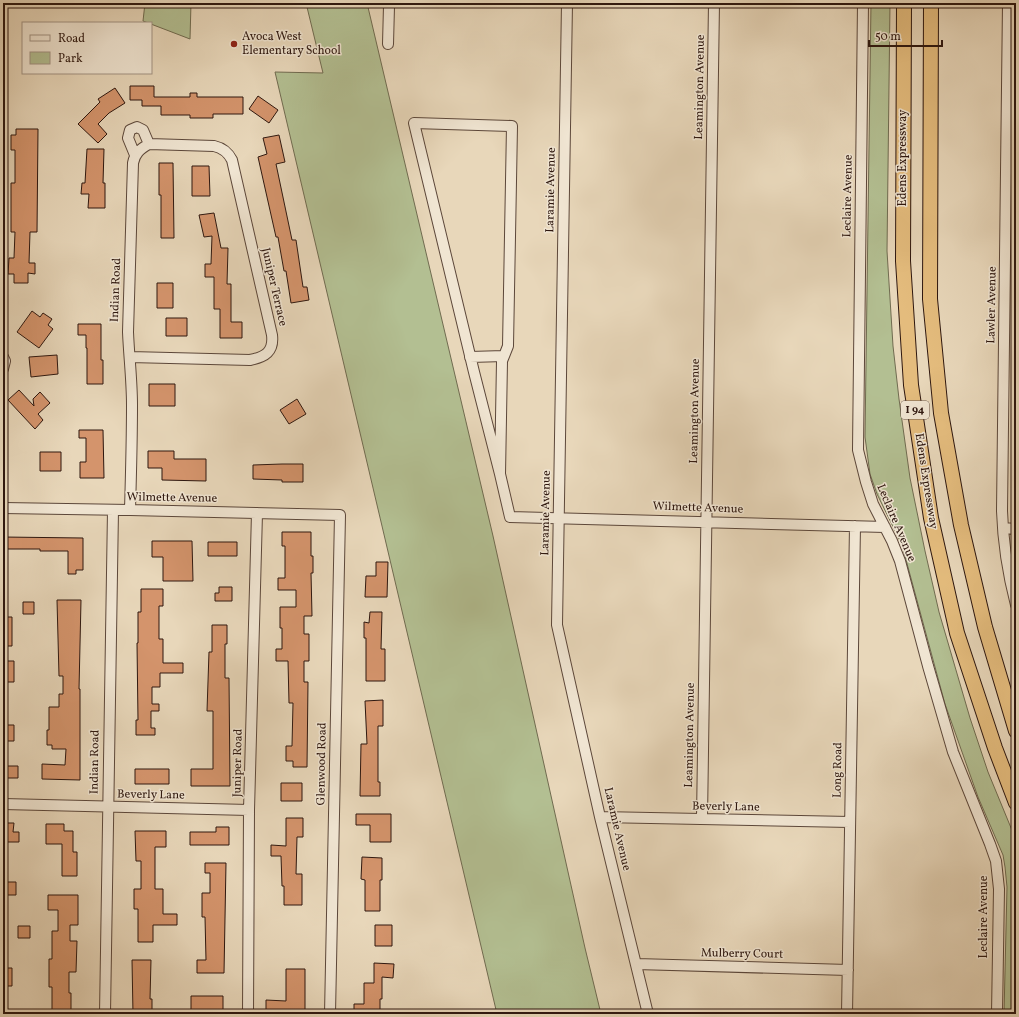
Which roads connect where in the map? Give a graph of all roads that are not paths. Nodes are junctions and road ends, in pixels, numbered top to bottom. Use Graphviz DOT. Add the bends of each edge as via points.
graph roads {
  1 [pos="390,3"];
  2 [pos="567,3"];
  3 [pos="714,3"];
  4 [pos="863,3"];
  5 [pos="904,3"];
  6 [pos="931,3"];
  7 [pos="1008,3"];
  8 [pos="388,44"];
  9 [pos="149,144"];
  10 [pos="135,155"];
  11 [pos="504,356"];
  12 [pos="3,357"];
  13 [pos="130,357"];
  14 [pos="470,357"];
  15 [pos="3,368"];
  16 [pos="500,474"];
  17 [pos="3,508"];
  18 [pos="113,510"];
  19 [pos="130,510"];
  20 [pos="256,513"];
  21 [pos="340,515"];
  22 [pos="559,518"];
  23 [pos="706,522"];
  24 [pos="855,526"];
  25 [pos="885,527"];
  26 [pos="1002,528"];
  27 [pos="1016,528"];
  28 [pos="1016,605"];
  29 [pos="1016,731"];
  30 [pos="1016,803"];
  31 [pos="3,804"];
  32 [pos="108,807"];
  33 [pos="250,810"];
  34 [pos="600,817"];
  35 [pos="702,819"];
  36 [pos="850,822"];
  37 [pos="636,964"];
  38 [pos="848,970"];
  39 [pos="105,1014"];
  40 [pos="248,1014"];
  41 [pos="330,1014"];
  42 [pos="648,1014"];
  43 [pos="847,1014"];
  44 [pos="997,1014"];
  1 -- 8 [label="street"];
  2 -- 22 [label="street, Laramie Avenue"];
  3 -- 23 [label="street, Leamington Avenue"];
  4 -- 25 [label="street, Leclaire Avenue" via="858,450 873,504"];
  5 -- 30 [label="highway, Edens Expressway / I 94" via="903,261 911,385 931,518 957,633"];
  6 -- 29 [label="highway, I 94" via="930,299 941,413 961,526 985,627"];
  7 -- 26 [label="street, Lawler Avenue"];
  9 -- 10 [label="street"];
  9 -- 10 [label="street" via="143,130 130,130 128,138"];
  9 -- 13 [label="street, Juniper Terrace" via="214,146 226,151 232,160 272,341 264,356 250,360"];
  10 -- 13 [label="street, Indian Road" via="128,332"];
  11 -- 14 [label="street"];
  11 -- 14 [label="street" via="508,346 512,126 414,123"];
  11 -- 16 [label="street"];
  12 -- 15 [label="street"];
  13 -- 19 [label="street, Indian Road"];
  14 -- 16 [label="street"];
  16 -- 22 [label="street, Wilmette Avenue" via="510,517"];
  17 -- 18 [label="street, Wilmette Avenue"];
  18 -- 19 [label="street, Wilmette Avenue"];
  18 -- 32 [label="street, Indian Road"];
  19 -- 20 [label="street, Wilmette Avenue"];
  20 -- 21 [label="street, Wilmette Avenue"];
  20 -- 33 [label="street, Juniper Road"];
  21 -- 41 [label="street, Glenwood Road"];
  22 -- 23 [label="street, Wilmette Avenue"];
  22 -- 34 [label="street, Laramie Avenue" via="557,625"];
  23 -- 24 [label="street, Wilmette Avenue"];
  23 -- 35 [label="street, Leamington Avenue"];
  24 -- 25 [label="street, Wilmette Avenue"];
  24 -- 36 [label="street, Long Road"];
  25 -- 44 [label="street, Leclaire Avenue" via="900,561 953,752 996,861 999,888"];
  26 -- 27 [label="street"];
  26 -- 28 [label="street, Lawler Avenue" via="1007,568"];
  31 -- 32 [label="street, Beverly Lane"];
  32 -- 33 [label="street, Beverly Lane"];
  32 -- 39 [label="street, Indian Road"];
  33 -- 40 [label="street, Juniper Road"];
  34 -- 35 [label="street, Beverly Lane"];
  34 -- 37 [label="street, Laramie Avenue"];
  35 -- 36 [label="street, Beverly Lane"];
  36 -- 38 [label="street, Long Road"];
  37 -- 38 [label="street, Mulberry Court"];
  37 -- 42 [label="street, Laramie Avenue"];
  38 -- 43 [label="street, Long Road"];
}
